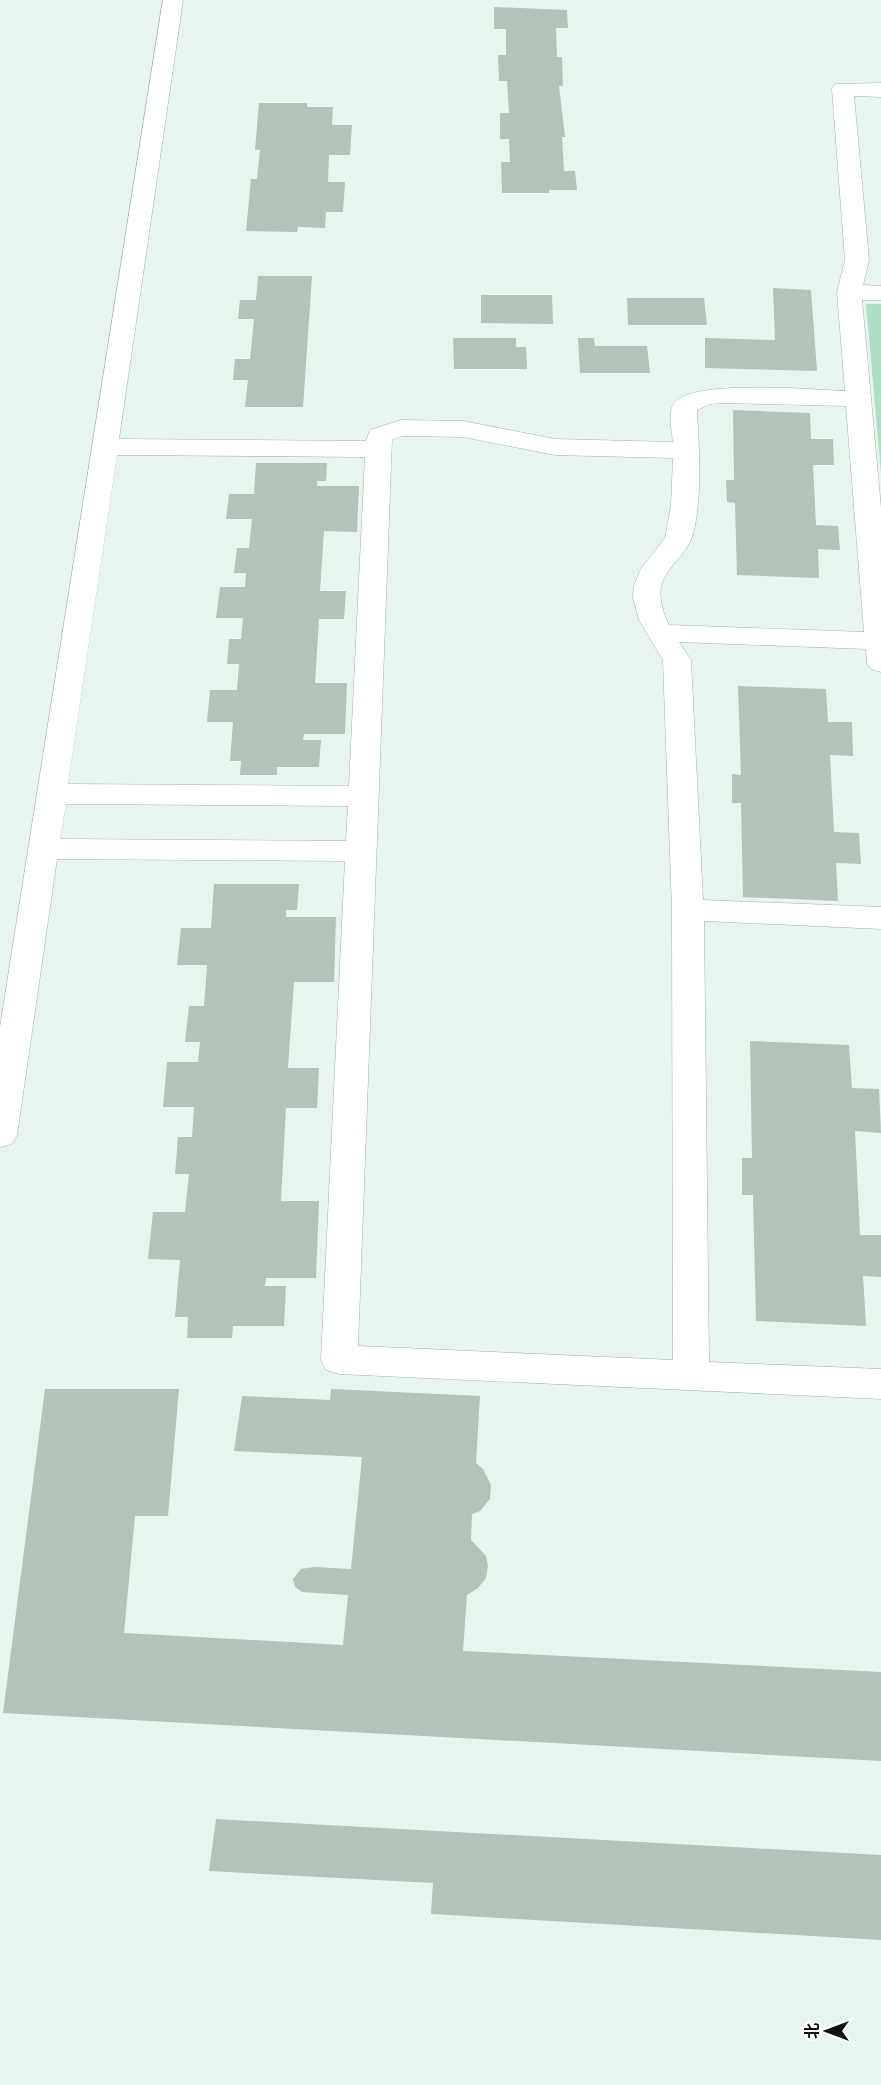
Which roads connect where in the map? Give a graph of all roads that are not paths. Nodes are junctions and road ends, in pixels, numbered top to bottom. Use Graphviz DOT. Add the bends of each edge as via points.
graph roads {
  1 [pos="173,0"];
  2 [pos="881,90"];
  3 [pos="849,292"];
  4 [pos="881,293"];
  5 [pos="858,399"];
  6 [pos="105,447"];
  7 [pos="378,449"];
  8 [pos="686,450"];
  9 [pos="876,548"];
  10 [pos="659,633"];
  11 [pos="880,652"];
  12 [pos="52,794"];
  13 [pos="363,796"];
  14 [pos="44,849"];
  15 [pos="361,850"];
  16 [pos="688,910"];
  17 [pos="881,918"];
  18 [pos="0,1135"];
  19 [pos="691,1376"];
  20 [pos="881,1384"];
  1 -- 6 [label="street"];
  2 -- 3 [label="street" via="843,90 857,260"];
  3 -- 4 [label="street"];
  3 -- 5 [label="street"];
  5 -- 8 [label="street" via="704,397 684,407"];
  5 -- 9 [label="street"];
  6 -- 7 [label="street"];
  6 -- 12 [label="street"];
  7 -- 8 [label="street" via="379,435 401,428 463,429 555,447"];
  7 -- 13 [label="street"];
  8 -- 10 [label="street" via="678,541 651,574 648,588 648,608"];
  9 -- 11 [label="street"];
  10 -- 11 [label="street"];
  10 -- 16 [label="street" via="677,660"];
  12 -- 13 [label="street"];
  12 -- 14 [label="street"];
  13 -- 15 [label="street"];
  14 -- 15 [label="street"];
  14 -- 18 [label="street"];
  15 -- 19 [label="street" via="339,1360"];
  16 -- 17 [label="street"];
  16 -- 19 [label="street"];
  19 -- 20 [label="street"];
}
